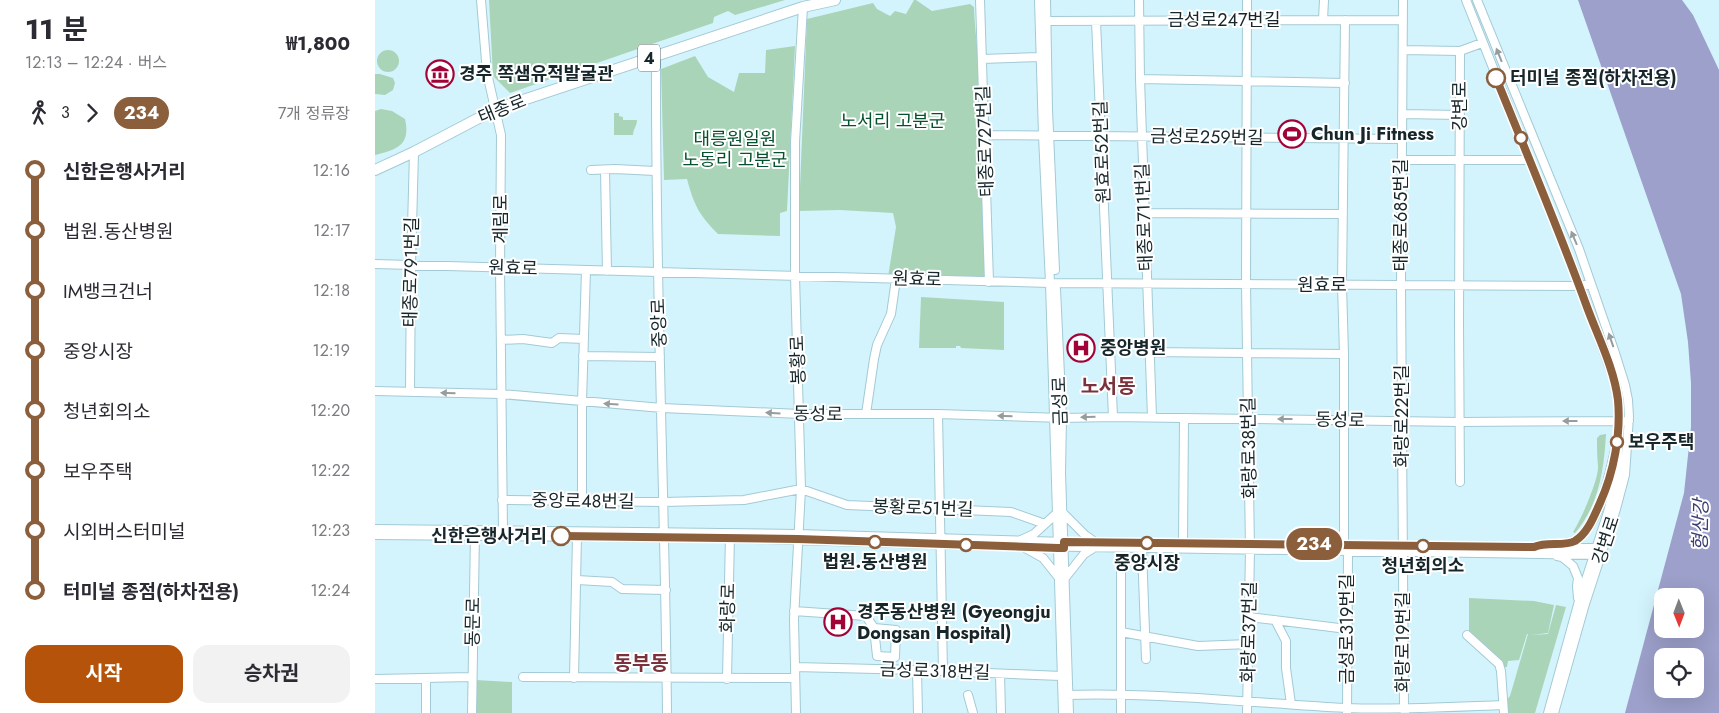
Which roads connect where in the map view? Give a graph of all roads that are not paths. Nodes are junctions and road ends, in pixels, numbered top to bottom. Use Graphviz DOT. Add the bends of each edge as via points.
graph roads {
  1 [pos="481,0"];
  2 [pos="835,0"];
  3 [pos="979,0"];
  4 [pos="1039,0"];
  5 [pos="1046,0"];
  6 [pos="1139,0"];
  7 [pos="1247,0"];
  8 [pos="1324,0"];
  9 [pos="1403,0"];
  10 [pos="1466,0"];
  11 [pos="1477,0"];
  12 [pos="803,4"];
  13 [pos="1139,20"];
  14 [pos="1247,20"];
  15 [pos="1323,20"];
  16 [pos="1345,20"];
  17 [pos="1403,20"];
  18 [pos="1046,21"];
  19 [pos="1097,21"];
  20 [pos="1482,43"];
  21 [pos="1403,50"];
  22 [pos="1460,51"];
  23 [pos="656,55"];
  24 [pos="1040,57"];
  25 [pos="982,59"];
  26 [pos="1140,80"];
  27 [pos="1247,82"];
  28 [pos="1345,83"];
  29 [pos="496,109"];
  30 [pos="1402,114"];
  31 [pos="1460,114"];
  32 [pos="985,134"];
  33 [pos="1046,135"];
  34 [pos="1101,135"];
  35 [pos="1142,136"];
  36 [pos="1246,137"];
  37 [pos="1344,138"];
  38 [pos="1402,139"];
  39 [pos="414,152"];
  40 [pos="1402,160"];
  41 [pos="1530,160"];
  42 [pos="1460,161"];
  43 [pos="375,170"];
  44 [pos="591,170"];
  45 [pos="605,170"];
  46 [pos="655,171"];
  47 [pos="1144,213"];
  48 [pos="1246,214"];
  49 [pos="1343,214"];
  50 [pos="375,264"];
  51 [pos="411,266"];
  52 [pos="500,268"];
  53 [pos="586,270"];
  54 [pos="607,271"];
  55 [pos="657,272"];
  56 [pos="795,276"];
  57 [pos="896,279"];
  58 [pos="989,282"];
  59 [pos="1053,283"];
  60 [pos="1107,284"];
  61 [pos="1147,284"];
  62 [pos="1591,284"];
  63 [pos="1246,285"];
  64 [pos="1342,286"];
  65 [pos="1401,286"];
  66 [pos="1460,286"];
  67 [pos="1580,286"];
  68 [pos="584,339"];
  69 [pos="501,340"];
  70 [pos="1149,352"];
  71 [pos="1247,353"];
  72 [pos="1344,354"];
  73 [pos="583,356"];
  74 [pos="660,357"];
  75 [pos="375,391"];
  76 [pos="410,392"];
  77 [pos="501,394"];
  78 [pos="582,402"];
  79 [pos="662,408"];
  80 [pos="800,414"];
  81 [pos="866,414"];
  82 [pos="938,414"];
  83 [pos="1113,417"];
  84 [pos="1152,417"];
  85 [pos="1058,418"];
  86 [pos="1184,418"];
  87 [pos="1249,419"];
  88 [pos="1343,420"];
  89 [pos="1402,421"];
  90 [pos="1619,421"];
  91 [pos="1629,421"];
  92 [pos="1460,422"];
  93 [pos="1618,437"];
  94 [pos="1460,482"];
  95 [pos="801,489"];
  96 [pos="502,500"];
  97 [pos="581,501"];
  98 [pos="663,502"];
  99 [pos="940,509"];
  100 [pos="1059,512"];
  101 [pos="1045,524"];
  102 [pos="375,529"];
  103 [pos="503,531"];
  104 [pos="475,534"];
  105 [pos="664,534"];
  106 [pos="375,535"];
  107 [pos="730,535"];
  108 [pos="577,536"];
  109 [pos="798,536"];
  110 [pos="941,542"];
  111 [pos="1183,543"];
  112 [pos="1016,544"];
  113 [pos="1061,545"];
  114 [pos="1096,545"];
  115 [pos="1250,547"];
  116 [pos="1534,547"];
  117 [pos="1121,548"];
  118 [pos="1346,548"];
  119 [pos="1403,548"];
  120 [pos="1143,549"];
  121 [pos="1599,551"];
  122 [pos="1542,554"];
  123 [pos="1062,578"];
  124 [pos="577,580"];
  125 [pos="665,590"];
  126 [pos="1579,601"];
  127 [pos="794,611"];
  128 [pos="1249,618"];
  129 [pos="1275,620"];
  130 [pos="874,628"];
  131 [pos="1347,628"];
  132 [pos="1121,632"];
  133 [pos="1467,635"];
  134 [pos="1145,636"];
  135 [pos="1249,644"];
  136 [pos="1146,659"];
  137 [pos="795,667"];
  138 [pos="917,670"];
  139 [pos="943,671"];
  140 [pos="1000,674"];
  141 [pos="1061,676"];
  142 [pos="472,677"];
  143 [pos="523,677"];
  144 [pos="574,678"];
  145 [pos="667,678"];
  146 [pos="795,678"];
  147 [pos="375,679"];
  148 [pos="426,679"];
  149 [pos="727,679"];
  150 [pos="1066,693"];
  151 [pos="968,695"];
  152 [pos="1121,695"];
  153 [pos="1247,702"];
  154 [pos="1291,704"];
  155 [pos="1503,709"];
  156 [pos="1347,710"];
  157 [pos="1404,711"];
  158 [pos="426,713"];
  159 [pos="472,713"];
  160 [pos="667,713"];
  161 [pos="796,713"];
  162 [pos="918,713"];
  163 [pos="973,713"];
  164 [pos="1001,713"];
  165 [pos="1063,713"];
  166 [pos="1069,713"];
  167 [pos="1121,713"];
  168 [pos="1247,713"];
  169 [pos="1548,713"];
  170 [pos="1554,713"];
  1 -- 29 [label="street, 계림로" via="487,73"];
  2 -- 12 [label="main road, 태종로 / 4"];
  3 -- 25 [label="street, 태종로727번길"];
  4 -- 24 [label="street, 금성로"];
  5 -- 18 [label="street, 금성로"];
  6 -- 13 [label="street, 태종로711번길"];
  7 -- 14 [label="street, 화랑로38번길"];
  8 -- 15 [label="street"];
  9 -- 17 [label="street, 태종로685번길"];
  10 -- 20 [label="street, 강변로"];
  62 -- 11 [label="street, 강변로, one-way"];
  12 -- 23 [label="main road, 태종로 / 4"];
  12 -- 56 [label="street, 봉황로" via="795,142"];
  13 -- 14 [label="street, 금성로247번길"];
  13 -- 19 [label="street, 금성로247번길"];
  13 -- 26 [label="street, 태종로711번길"];
  14 -- 15 [label="street, 금성로247번길"];
  14 -- 27 [label="street, 화랑로38번길"];
  15 -- 16 [label="street, 금성로247번길"];
  16 -- 17 [label="street, 금성로247번길"];
  16 -- 28 [label="street, 금성로319번길"];
  17 -- 21 [label="street, 태종로685번길"];
  18 -- 19 [label="street, 금성로247번길"];
  18 -- 33 [label="street, 금성로"];
  19 -- 34 [label="street, 원효로52번길"];
  20 -- 22 [label="street"];
  20 -- 41 [label="street, 강변로"];
  21 -- 22 [label="street"];
  21 -- 30 [label="street, 태종로685번길"];
  22 -- 31 [label="street, 강변로"];
  23 -- 29 [label="main road, 태종로 / 4"];
  23 -- 46 [label="street, 중앙로"];
  24 -- 25 [label="street"];
  24 -- 33 [label="street, 금성로"];
  25 -- 32 [label="street, 태종로727번길"];
  26 -- 27 [label="street"];
  26 -- 35 [label="street, 태종로711번길"];
  27 -- 28 [label="street"];
  27 -- 36 [label="street, 화랑로38번길"];
  28 -- 37 [label="street, 금성로319번길"];
  29 -- 39 [label="main road, 태종로 / 4"];
  29 -- 52 [label="street, 계림로" via="501,135"];
  30 -- 31 [label="street"];
  30 -- 38 [label="street, 태종로685번길"];
  31 -- 42 [label="street, 강변로"];
  32 -- 33 [label="street"];
  32 -- 58 [label="street, 태종로727번길"];
  33 -- 34 [label="street, 금성로259번길"];
  33 -- 59 [label="street, 금성로"];
  34 -- 35 [label="street, 금성로259번길"];
  34 -- 60 [label="street, 원효로52번길"];
  35 -- 36 [label="street, 금성로259번길"];
  35 -- 47 [label="street, 태종로711번길"];
  36 -- 37 [label="street, 금성로259번길"];
  36 -- 48 [label="street, 화랑로38번길"];
  37 -- 38 [label="street, 금성로259번길"];
  37 -- 49 [label="street, 금성로319번길"];
  38 -- 40 [label="street, 태종로685번길"];
  39 -- 43 [label="main road, 태종로 / 4"];
  39 -- 51 [label="street, 태종로791번길"];
  40 -- 42 [label="street"];
  40 -- 65 [label="street, 태종로685번길"];
  41 -- 42 [label="street"];
  41 -- 67 [label="street, 강변로"];
  42 -- 66 [label="street, 강변로"];
  44 -- 45 [label="street"];
  45 -- 46 [label="street"];
  45 -- 54 [label="street"];
  46 -- 55 [label="street, 중앙로"];
  47 -- 48 [label="street"];
  47 -- 61 [label="street, 태종로711번길"];
  48 -- 49 [label="street"];
  48 -- 63 [label="street, 화랑로38번길"];
  49 -- 64 [label="street, 금성로319번길"];
  50 -- 51 [label="street, 원효로"];
  51 -- 52 [label="street, 원효로"];
  51 -- 76 [label="street, 태종로791번길"];
  52 -- 53 [label="street, 원효로"];
  52 -- 69 [label="street, 계림로"];
  53 -- 54 [label="street, 원효로"];
  53 -- 68 [label="street"];
  54 -- 55 [label="street, 원효로"];
  55 -- 56 [label="street, 원효로"];
  55 -- 74 [label="street, 중앙로"];
  56 -- 57 [label="street, 원효로"];
  56 -- 80 [label="street, 봉황로"];
  57 -- 58 [label="street, 원효로"];
  57 -- 81 [label="street" via="891,314 877,345"];
  58 -- 59 [label="street, 원효로"];
  59 -- 60 [label="street, 원효로"];
  59 -- 85 [label="street, 금성로"];
  60 -- 61 [label="street, 원효로"];
  60 -- 83 [label="street, 원효로52번길"];
  61 -- 63 [label="street, 원효로"];
  61 -- 70 [label="street, 태종로711번길"];
  62 -- 67 [label="street, 원효로"];
  91 -- 62 [label="street, 강변로, one-way" via="1625,385"];
  63 -- 64 [label="street, 원효로"];
  63 -- 71 [label="street, 화랑로38번길"];
  64 -- 65 [label="street, 원효로"];
  64 -- 72 [label="street, 금성로319번길"];
  65 -- 66 [label="street, 원효로"];
  65 -- 89 [label="street, 화랑로22번길"];
  66 -- 67 [label="street, 원효로"];
  66 -- 92 [label="street"];
  67 -- 90 [label="street, 강변로" via="1614,379"];
  68 -- 69 [label="street" via="559,338 552,343"];
  68 -- 73 [label="street"];
  69 -- 77 [label="street, 계림로"];
  70 -- 71 [label="street"];
  70 -- 84 [label="street, 태종로711번길"];
  71 -- 72 [label="street"];
  71 -- 87 [label="street, 화랑로38번길"];
  72 -- 88 [label="street, 금성로319번길"];
  73 -- 74 [label="street"];
  73 -- 78 [label="street"];
  74 -- 79 [label="street, 중앙로"];
  75 -- 76 [label="street, 동성로"];
  77 -- 76 [label="street, 동성로, one-way"];
  77 -- 78 [label="street, 동성로"];
  77 -- 96 [label="street, 계림로"];
  79 -- 78 [label="street, 동성로, one-way"];
  78 -- 97 [label="street"];
  80 -- 79 [label="street, 동성로, one-way"];
  79 -- 98 [label="street, 중앙로"];
  80 -- 81 [label="street, 동성로"];
  80 -- 95 [label="street, 봉황로"];
  81 -- 82 [label="street, 동성로"];
  85 -- 82 [label="street, 동성로, one-way"];
  82 -- 99 [label="street"];
  83 -- 84 [label="street, 동성로"];
  83 -- 85 [label="street, 동성로, one-way"];
  84 -- 86 [label="street, 동성로"];
  85 -- 100 [label="street, 금성로"];
  86 -- 87 [label="street, 동성로"];
  86 -- 111 [label="street"];
  88 -- 87 [label="street, 동성로, one-way"];
  87 -- 115 [label="street, 화랑로38번길"];
  88 -- 89 [label="street, 동성로"];
  88 -- 118 [label="street, 금성로319번길"];
  89 -- 92 [label="street, 동성로"];
  89 -- 119 [label="street, 화랑로22번길"];
  90 -- 91 [label="street, 동성로"];
  90 -- 92 [label="street, 동성로, one-way"];
  90 -- 93 [label="street, 강변로"];
  91 -- 121 [label="street, 강변로" via="1625,475 1616,510"];
  92 -- 94 [label="street"];
  93 -- 116 [label="street" via="1605,492 1590,526 1575,541"];
  93 -- 121 [label="street, 강변로" via="1618,473"];
  95 -- 98 [label="street, 중앙로48번길" via="744,500"];
  95 -- 99 [label="street, 봉황로51번길" via="847,505"];
  95 -- 109 [label="street, 봉황로"];
  96 -- 97 [label="street, 중앙로48번길"];
  96 -- 103 [label="street, 계림로"];
  97 -- 98 [label="street, 중앙로48번길"];
  98 -- 105 [label="street, 중앙로"];
  99 -- 101 [label="street, 봉황로51번길" via="1011,512"];
  99 -- 110 [label="street"];
  100 -- 101 [label="street"];
  100 -- 113 [label="street, 금성로"];
  100 -- 114 [label="street"];
  101 -- 112 [label="street"];
  102 -- 104 [label="street"];
  103 -- 104 [label="street"];
  103 -- 105 [label="street"];
  104 -- 106 [label="street"];
  104 -- 108 [label="street"];
  104 -- 142 [label="street, 동문로"];
  105 -- 107 [label="street"];
  105 -- 108 [label="street"];
  105 -- 125 [label="street, 중앙로"];
  107 -- 109 [label="street"];
  107 -- 149 [label="street, 화랑로"];
  108 -- 124 [label="street"];
  109 -- 110 [label="street"];
  109 -- 127 [label="street, 봉황로"];
  110 -- 112 [label="street"];
  110 -- 139 [label="street"];
  111 -- 114 [label="street"];
  111 -- 115 [label="street"];
  112 -- 113 [label="street"];
  112 -- 123 [label="street" via="1043,558"];
  113 -- 114 [label="street"];
  113 -- 123 [label="street, 금성로"];
  114 -- 117 [label="street"];
  114 -- 123 [label="street"];
  115 -- 118 [label="street"];
  115 -- 120 [label="street"];
  115 -- 128 [label="street, 화랑로37번길"];
  116 -- 119 [label="street"];
  116 -- 121 [label="street"];
  117 -- 120 [label="street"];
  117 -- 132 [label="street"];
  118 -- 119 [label="street"];
  118 -- 131 [label="street, 금성로319번길"];
  119 -- 122 [label="street"];
  119 -- 157 [label="street, 화랑로19번길"];
  120 -- 134 [label="street"];
  121 -- 122 [label="street"];
  121 -- 126 [label="street, 강변로"];
  121 -- 170 [label="street, 강변로"];
  122 -- 126 [label="street" via="1562,557 1573,566 1579,578"];
  123 -- 141 [label="street, 금성로"];
  123 -- 150 [label="street, 금성로"];
  124 -- 125 [label="street" via="612,582 622,589"];
  124 -- 144 [label="street"];
  125 -- 145 [label="street, 중앙로"];
  126 -- 169 [label="street, 강변로"];
  127 -- 130 [label="street" via="866,616"];
  127 -- 137 [label="street, 봉황로"];
  128 -- 129 [label="street"];
  128 -- 135 [label="street, 화랑로37번길"];
  129 -- 131 [label="street"];
  129 -- 154 [label="street" via="1286,641"];
  130 -- 130 [label="street" via="896,630 895,657 877,656"];
  131 -- 156 [label="street, 금성로319번길"];
  132 -- 134 [label="street"];
  132 -- 152 [label="street"];
  133 -- 155 [label="street" via="1499,664"];
  134 -- 135 [label="street" via="1198,646"];
  134 -- 136 [label="street"];
  135 -- 153 [label="street, 화랑로37번길"];
  137 -- 138 [label="street, 금성로318번길"];
  137 -- 146 [label="street, 봉황로"];
  138 -- 139 [label="street, 금성로318번길"];
  138 -- 162 [label="street"];
  139 -- 140 [label="street, 금성로318번길"];
  140 -- 141 [label="street, 금성로318번길"];
  140 -- 164 [label="street"];
  141 -- 150 [label="street, 금성로"];
  142 -- 148 [label="street"];
  142 -- 159 [label="street, 동문로"];
  143 -- 144 [label="street"];
  144 -- 145 [label="street"];
  145 -- 149 [label="street"];
  145 -- 160 [label="street, 중앙로"];
  146 -- 149 [label="street"];
  146 -- 161 [label="street, 봉황로"];
  147 -- 148 [label="street"];
  148 -- 158 [label="street"];
  150 -- 152 [label="street, 금성로319번길"];
  150 -- 165 [label="street, 금성로"];
  150 -- 166 [label="street, 금성로"];
  151 -- 163 [label="street"];
  152 -- 153 [label="street, 금성로319번길"];
  152 -- 167 [label="street"];
  153 -- 154 [label="street, 금성로319번길"];
  153 -- 168 [label="street, 화랑로37번길"];
  154 -- 156 [label="street, 금성로319번길"];
  155 -- 157 [label="street, 금성로319번길"];
  156 -- 157 [label="street, 금성로319번길"];
}
